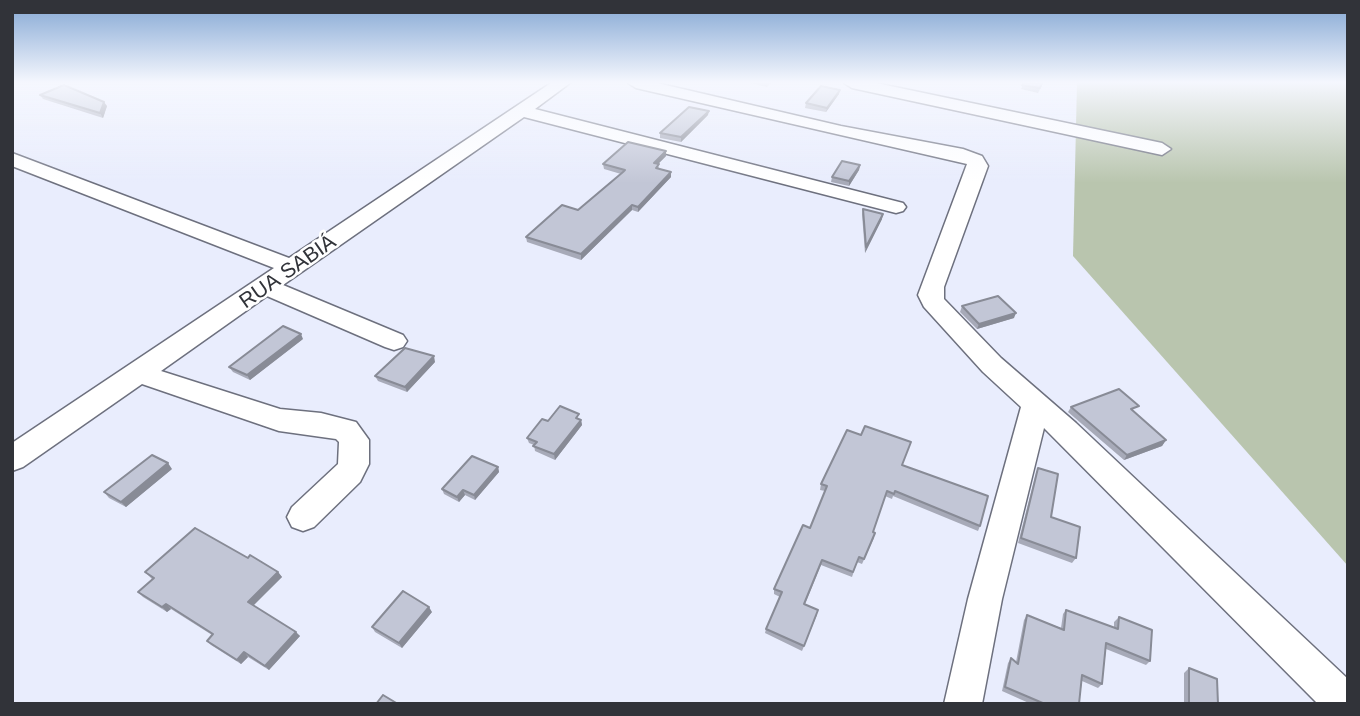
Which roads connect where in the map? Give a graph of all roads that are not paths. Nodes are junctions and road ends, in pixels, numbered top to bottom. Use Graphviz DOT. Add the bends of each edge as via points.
graph roads {
  1 [pos="514,116"];
  2 [pos="543,116"];
  3 [pos="779,116"];
  4 [pos="1009,116"];
  5 [pos="1162,149"];
  6 [pos="12,159"];
  7 [pos="896,207"];
  8 [pos="294,268"];
  9 [pos="266,287"];
  10 [pos="394,341"];
  11 [pos="138,373"];
  12 [pos="1036,404"];
  13 [pos="12,459"];
  14 [pos="303,517"];
  15 [pos="963,704"];
  16 [pos="1346,704"];
  1 -- 8 [label="street, RUA SABIÁ"];
  2 -- 7 [label="street"];
  3 -- 12 [label="street" via="975,160 978,166 930,295 950,323"];
  4 -- 5 [label="street"];
  6 -- 8 [label="street"];
  8 -- 9 [label="street, RUA SABIÁ"];
  9 -- 10 [label="street"];
  9 -- 11 [label="street, RUA SABIÁ"];
  11 -- 13 [label="street, RUA SABIÁ"];
  11 -- 14 [label="street" via="279,420 346,430 354,440 354,464"];
  12 -- 15 [label="street"];
  12 -- 16 [label="street"];
}
